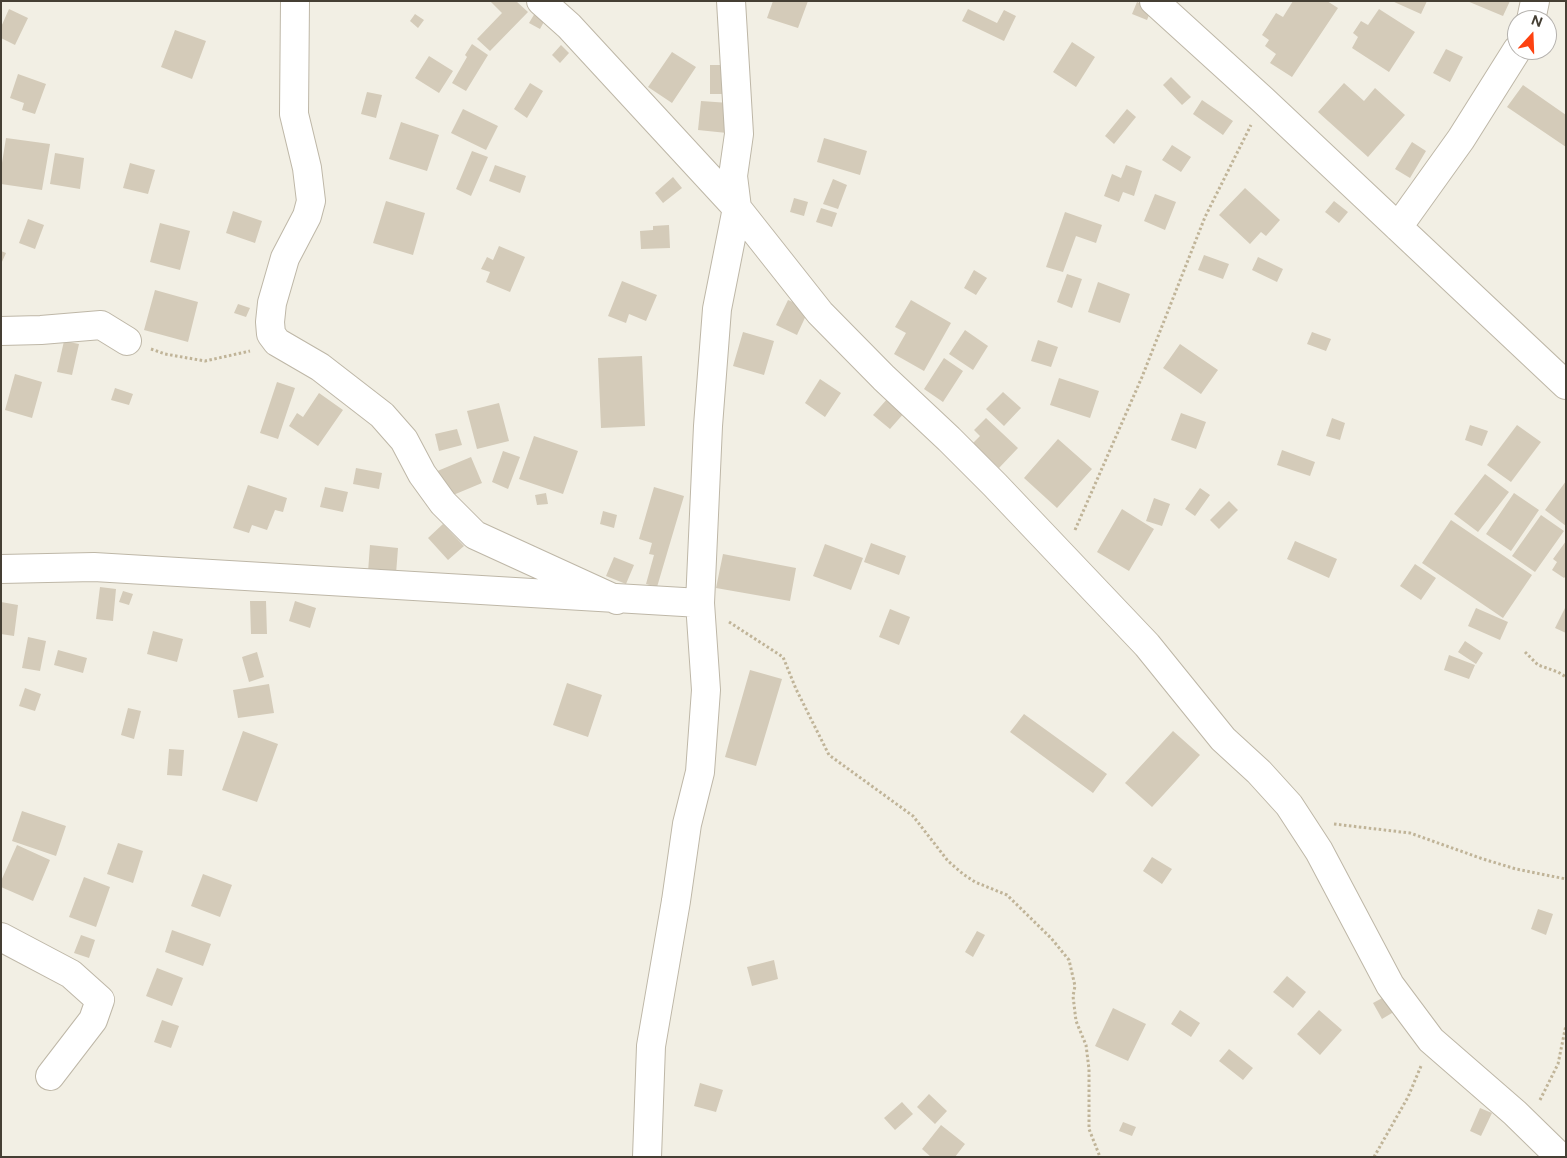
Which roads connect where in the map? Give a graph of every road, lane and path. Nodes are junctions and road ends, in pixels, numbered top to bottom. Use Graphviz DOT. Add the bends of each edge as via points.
graph roads {
  1 [pos="294,1"];
  2 [pos="541,1"];
  3 [pos="731,1"];
  4 [pos="1154,1"];
  5 [pos="1511,60"];
  6 [pos="1263,100"];
  7 [pos="737,208"];
  8 [pos="1398,227"];
  9 [pos="1,331"];
  10 [pos="127,340"];
  11 [pos="277,342"];
  12 [pos="1566,385"];
  13 [pos="1062,558"];
  14 [pos="1,568"];
  15 [pos="617,600"];
  16 [pos="700,603"];
  17 [pos="1524,652"];
  18 [pos="1566,677"];
  19 [pos="1301,823"];
  20 [pos="1566,879"];
  21 [pos="1,937"];
  22 [pos="1566,1025"];
  23 [pos="1431,1040"];
  24 [pos="50,1076"];
  25 [pos="1527,1125"];
  26 [pos="647,1157"];
  27 [pos="1100,1157"];
  28 [pos="1374,1157"];
  29 [pos="1560,1157"];
  1 -- 11 [label="street" via="294,114 311,201 307,216 285,258 272,303 271,334"];
  2 -- 7 [label="street" via="569,26"];
  3 -- 7 [label="street" via="739,134 733,176"];
  4 -- 6 [label="street"];
  5 -- 8 [label="street" via="1461,140"];
  6 -- 8 [label="street"];
  6 -- 13 [label="path" via="1205,217 1142,377"];
  7 -- 13 [label="street" via="820,313 949,438"];
  7 -- 16 [label="street" via="717,310"];
  8 -- 12 [label="street"];
  9 -- 10 [label="street" via="101,325"];
  10 -- 11 [label="path" via="165,354 205,361"];
  11 -- 15 [label="street" via="320,367 382,415 404,440 422,474 443,503 475,535"];
  13 -- 19 [label="street" via="1147,645 1210,724 1259,772"];
  14 -- 15 [label="street" via="104,568"];
  15 -- 16 [label="street"];
  16 -- 26 [label="street" via="706,690 700,772 687,824 651,1046"];
  16 -- 27 [label="path" via="782,657 829,755 913,816 948,861 964,874 1007,895 1070,960 1076,1021 1086,1045 1089,1069 1089,1129"];
  17 -- 18 [label="path" via="1538,665"];
  19 -- 20 [label="path" via="1410,833 1483,860"];
  19 -- 23 [label="street" via="1390,985"];
  21 -- 24 [label="street" via="71,974 100,1000 93,1020"];
  22 -- 25 [label="path" via="1558,1064"];
  23 -- 25 [label="street"];
  23 -- 28 [label="path" via="1408,1097"];
  25 -- 29 [label="street"];
}
